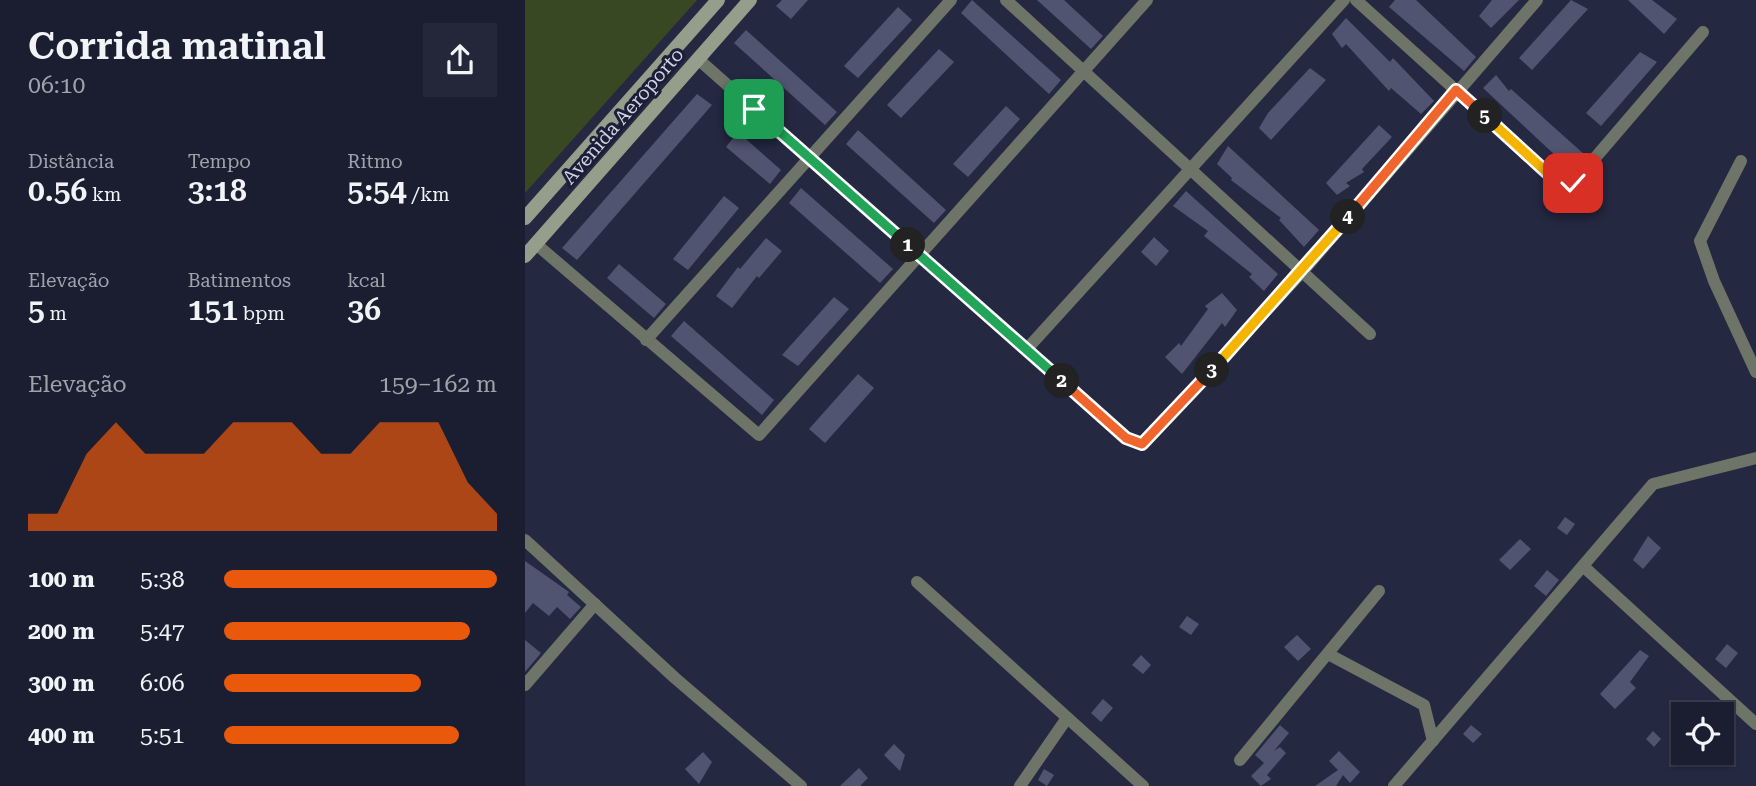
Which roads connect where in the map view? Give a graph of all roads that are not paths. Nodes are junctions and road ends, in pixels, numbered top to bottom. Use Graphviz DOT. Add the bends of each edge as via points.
graph roads {
  1 [pos="718,0"];
  2 [pos="750,0"];
  3 [pos="951,0"];
  4 [pos="1006,0"];
  5 [pos="1147,0"];
  6 [pos="1344,0"];
  7 [pos="1356,0"];
  8 [pos="1537,0"];
  9 [pos="1703,32"];
  10 [pos="698,59"];
  11 [pos="1083,71"];
  12 [pos="1456,90"];
  13 [pos="811,159"];
  14 [pos="1741,161"];
  15 [pos="1189,168"];
  16 [pos="525,219"];
  17 [pos="536,244"];
  18 [pos="918,254"];
  19 [pos="525,256"];
  20 [pos="1302,272"];
  21 [pos="1370,334"];
  22 [pos="646,340"];
  23 [pos="1026,350"];
  24 [pos="1756,372"];
  25 [pos="1756,458"];
  26 [pos="525,540"];
  27 [pos="1583,566"];
  28 [pos="917,582"];
  29 [pos="1379,592"];
  30 [pos="595,604"];
  31 [pos="1328,654"];
  32 [pos="525,685"];
  33 [pos="1067,718"];
  34 [pos="1756,723"];
  35 [pos="1433,741"];
  36 [pos="1240,760"];
  37 [pos="801,786"];
  38 [pos="1020,786"];
  39 [pos="1143,786"];
  40 [pos="1394,786"];
  1 -- 16 [label="street, Avenida Aeroporto"];
  2 -- 10 [label="street, Avenida Aeroporto"];
  3 -- 13 [label="street"];
  4 -- 11 [label="street"];
  5 -- 11 [label="street"];
  6 -- 15 [label="street"];
  7 -- 12 [label="street"];
  8 -- 12 [label="street"];
  9 -- 12 [label="street" via="1577,179 1567,184 1554,179"];
  10 -- 13 [label="street"];
  10 -- 17 [label="street, Avenida Aeroporto"];
  11 -- 15 [label="street"];
  11 -- 18 [label="street"];
  12 -- 20 [label="street"];
  13 -- 18 [label="street"];
  13 -- 22 [label="street"];
  14 -- 24 [label="street" via="1700,241"];
  15 -- 20 [label="street"];
  15 -- 23 [label="street"];
  17 -- 19 [label="street, Avenida Aeroporto"];
  17 -- 22 [label="street"];
  18 -- 22 [label="street" via="759,435"];
  18 -- 23 [label="street"];
  20 -- 21 [label="street"];
  20 -- 23 [label="street" via="1142,444 1126,438"];
  25 -- 27 [label="street" via="1653,484"];
  26 -- 30 [label="street"];
  27 -- 34 [label="street"];
  27 -- 35 [label="street"];
  28 -- 33 [label="street"];
  29 -- 31 [label="street"];
  30 -- 32 [label="street"];
  30 -- 37 [label="street"];
  31 -- 35 [label="street" via="1424,705"];
  31 -- 36 [label="street"];
  33 -- 38 [label="street"];
  33 -- 39 [label="street"];
  35 -- 40 [label="street"];
}
